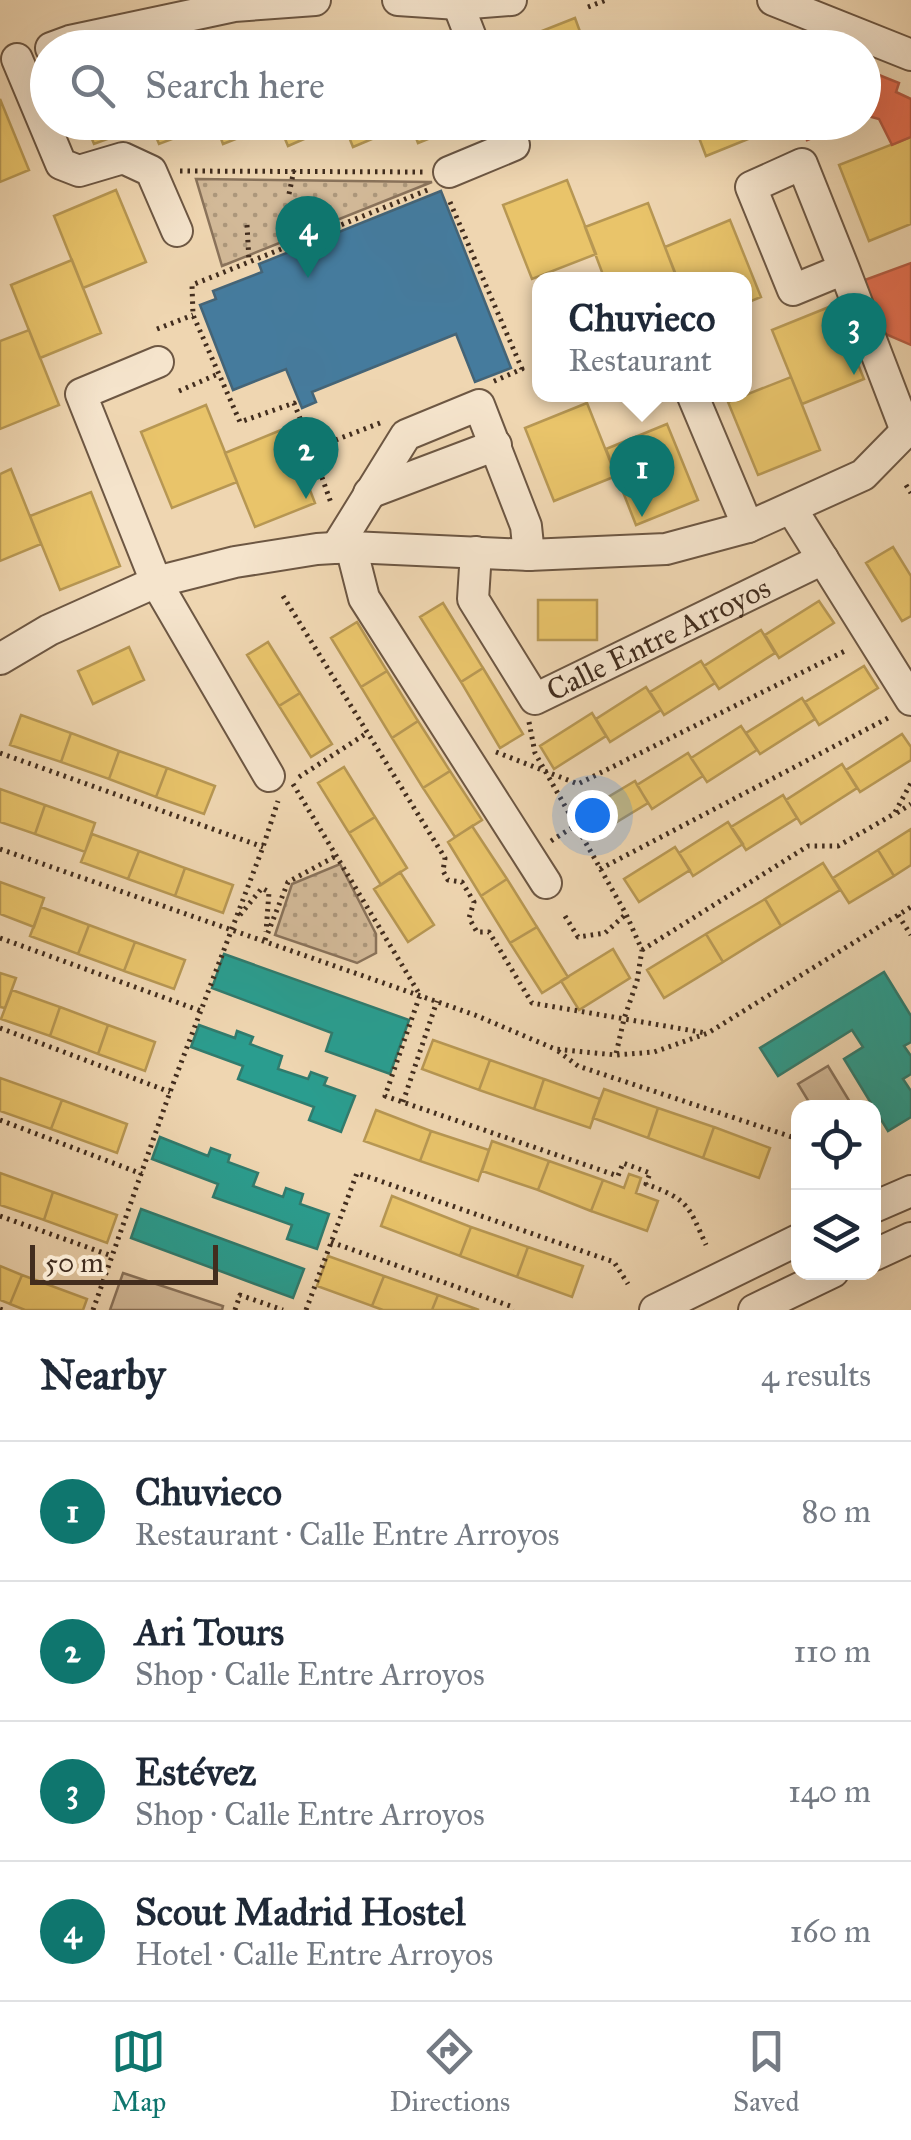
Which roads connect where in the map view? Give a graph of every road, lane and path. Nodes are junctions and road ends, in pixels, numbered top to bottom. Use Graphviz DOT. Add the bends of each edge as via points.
graph roads {
  1 [pos="315,0"];
  2 [pos="398,0"];
  3 [pos="511,0"];
  4 [pos="606,0"];
  5 [pos="773,0"];
  6 [pos="233,3"];
  7 [pos="458,4"];
  8 [pos="588,7"];
  9 [pos="117,30"];
  10 [pos="468,30"];
  11 [pos="850,30"];
  12 [pos="881,42"];
  13 [pos="911,54"];
  14 [pos="8,63"];
  15 [pos="30,106"];
  16 [pos="48,140"];
  17 [pos="512,140"];
  18 [pos="294,170"];
  19 [pos="152,172"];
  20 [pos="445,182"];
  21 [pos="289,194"];
  22 [pos="247,224"];
  23 [pos="177,231"];
  24 [pos="249,261"];
  25 [pos="844,269"];
  26 [pos="193,314"];
  27 [pos="157,329"];
  28 [pos="158,362"];
  29 [pos="218,374"];
  30 [pos="492,382"];
  31 [pos="179,391"];
  32 [pos="695,402"];
  33 [pos="390,420"];
  34 [pos="908,429"];
  35 [pos="496,446"];
  36 [pos="312,449"];
  37 [pos="906,485"];
  38 [pos="368,493"];
  39 [pos="911,493"];
  40 [pos="791,508"];
  41 [pos="335,514"];
  42 [pos="748,526"];
  43 [pos="344,547"];
  44 [pos="476,552"];
  45 [pos="529,554"];
  46 [pos="824,560"];
  47 [pos="156,582"];
  48 [pos="283,596"];
  49 [pos="854,646"];
  50 [pos="0,660"];
  51 [pos="904,707"];
  52 [pos="528,714"];
  53 [pos="367,732"];
  54 [pos="487,748"];
  55 [pos="0,752"];
  56 [pos="546,772"];
  57 [pos="286,780"];
  58 [pos="911,783"];
  59 [pos="911,804"];
  60 [pos="894,814"];
  61 [pos="576,825"];
  62 [pos="544,845"];
  63 [pos="263,847"];
  64 [pos="0,849"];
  65 [pos="337,856"];
  66 [pos="600,868"];
  67 [pos="546,883"];
  68 [pos="911,908"];
  69 [pos="626,914"];
  70 [pos="566,916"];
  71 [pos="898,916"];
  72 [pos="233,925"];
  73 [pos="911,935"];
  74 [pos="0,938"];
  75 [pos="265,940"];
  76 [pos="642,950"];
  77 [pos="420,995"];
  78 [pos="438,1001"];
  79 [pos="201,1011"];
  80 [pos="624,1019"];
  81 [pos="0,1028"];
  82 [pos="708,1033"];
  83 [pos="555,1049"];
  84 [pos="616,1055"];
  85 [pos="170,1092"];
  86 [pos="402,1102"];
  87 [pos="0,1120"];
  88 [pos="791,1136"];
  89 [pos="142,1174"];
  90 [pos="911,1191"];
  91 [pos="881,1204"];
  92 [pos="0,1216"];
  93 [pos="911,1238"];
  94 [pos="331,1242"];
  95 [pos="791,1243"];
  96 [pos="706,1245"];
  97 [pos="881,1251"];
  98 [pos="112,1256"];
  99 [pos="817,1280"];
  100 [pos="628,1284"];
  101 [pos="93,1310"];
  102 [pos="235,1310"];
  103 [pos="282,1310"];
  104 [pos="306,1310"];
  105 [pos="513,1310"];
  106 [pos="655,1310"];
  107 [pos="754,1310"];
  1 -- 6 [label="street"];
  2 -- 7 [label="street"];
  3 -- 7 [label="street"];
  4 -- 8 [label="path"];
  5 -- 11 [label="street"];
  6 -- 9 [label="street"];
  7 -- 10 [label="street"];
  12 -- 13 [label="street"];
  14 -- 15 [label="street"];
  16 -- 19 [label="street" via="60,164 79,172 123,158"];
  17 -- 20 [label="street" via="514,145"];
  18 -- 19 [label="path"];
  18 -- 20 [label="path"];
  18 -- 21 [label="path"];
  19 -- 23 [label="street"];
  20 -- 24 [label="path"];
  20 -- 30 [label="path" via="522,369"];
  22 -- 24 [label="path"];
  24 -- 26 [label="path" via="192,284"];
  25 -- 34 [label="street, Calle Entre Arroyos"];
  26 -- 27 [label="path"];
  26 -- 29 [label="path"];
  28 -- 47 [label="street" via="81,394"];
  29 -- 31 [label="path"];
  29 -- 36 [label="path" via="240,422 294,403"];
  32 -- 42 [label="street, Calle Entre Arroyos"];
  33 -- 36 [label="path"];
  34 -- 40 [label="street, Calle Entre Arroyos" via="863,475"];
  35 -- 38 [label="street"];
  35 -- 38 [label="street" via="479,404 406,435"];
  35 -- 45 [label="street" via="526,526"];
  36 -- 41 [label="path"];
  37 -- 39 [label="path"];
  38 -- 43 [label="street"];
  40 -- 42 [label="street, Calle Entre Arroyos"];
  40 -- 46 [label="street"];
  42 -- 45 [label="street, Calle Entre Arroyos" via="666,549"];
  43 -- 44 [label="street, Calle Entre Arroyos"];
  43 -- 47 [label="street, Calle Entre Arroyos" via="235,562"];
  43 -- 67 [label="street" via="364,598"];
  44 -- 45 [label="street, Calle Entre Arroyos"];
  44 -- 46 [label="street, Calle Entre Arroyos" via="473,600 535,699"];
  46 -- 51 [label="street"];
  47 -- 50 [label="street, Calle Entre Arroyos"];
  47 -- 57 [label="street"];
  48 -- 53 [label="path"];
  49 -- 56 [label="path" via="578,784"];
  51 -- 66 [label="path"];
  52 -- 56 [label="path"];
  53 -- 57 [label="path"];
  53 -- 80 [label="path" via="445,858 442,871 462,882 474,902 469,918 477,932 489,932 532,1003"];
  54 -- 56 [label="path"];
  55 -- 63 [label="path"];
  56 -- 61 [label="path"];
  57 -- 63 [label="path"];
  57 -- 65 [label="path"];
  58 -- 60 [label="path"];
  59 -- 60 [label="path"];
  60 -- 76 [label="path" via="838,846 808,846"];
  61 -- 62 [label="path"];
  61 -- 66 [label="path"];
  63 -- 72 [label="path"];
  64 -- 72 [label="path"];
  65 -- 75 [label="path" via="288,882"];
  65 -- 77 [label="path"];
  66 -- 69 [label="path"];
  68 -- 71 [label="path"];
  69 -- 70 [label="path" via="605,932 578,936"];
  69 -- 76 [label="path"];
  71 -- 73 [label="path"];
  71 -- 82 [label="path"];
  72 -- 75 [label="path"];
  72 -- 75 [label="path" via="262,888 270,892"];
  72 -- 79 [label="path"];
  74 -- 79 [label="path"];
  75 -- 77 [label="path"];
  76 -- 80 [label="path"];
  77 -- 78 [label="path"];
  77 -- 86 [label="path" via="385,1096"];
  78 -- 83 [label="path"];
  78 -- 86 [label="path"];
  79 -- 85 [label="path"];
  80 -- 82 [label="path"];
  80 -- 84 [label="path"];
  81 -- 85 [label="path"];
  82 -- 84 [label="path" via="654,1052"];
  83 -- 84 [label="path"];
  83 -- 88 [label="path" via="578,1066"];
  85 -- 89 [label="path"];
  86 -- 96 [label="path" via="618,1176 623,1163 650,1174 646,1184 688,1207"];
  87 -- 89 [label="path"];
  89 -- 98 [label="path"];
  90 -- 91 [label="street"];
  92 -- 98 [label="path"];
  93 -- 97 [label="street"];
  94 -- 100 [label="path" via="357,1174 614,1262"];
  94 -- 104 [label="path"];
  94 -- 105 [label="path"];
  95 -- 106 [label="street"];
  98 -- 101 [label="path"];
  99 -- 107 [label="street"];
  102 -- 103 [label="path" via="240,1295"];
}
